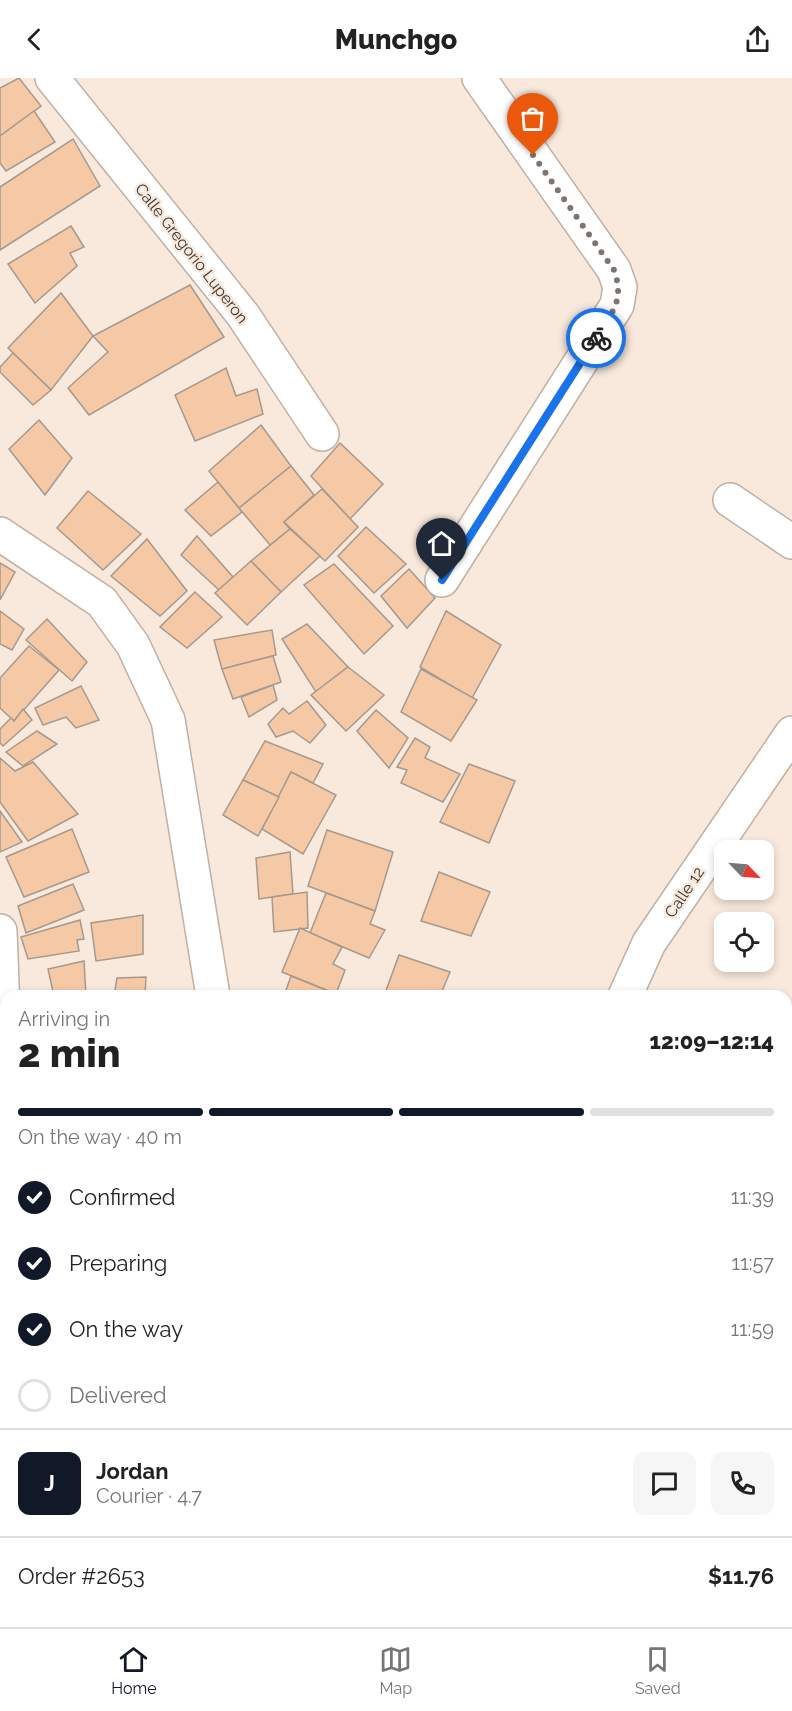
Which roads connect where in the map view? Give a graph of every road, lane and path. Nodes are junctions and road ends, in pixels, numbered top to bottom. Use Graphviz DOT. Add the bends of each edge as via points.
graph roads {
  1 [pos="52,78"];
  2 [pos="479,78"];
  3 [pos="322,434"];
  4 [pos="730,500"];
  5 [pos="0,534"];
  6 [pos="792,542"];
  7 [pos="442,580"];
  8 [pos="792,733"];
  9 [pos="0,931"];
  10 [pos="2,990"];
  11 [pos="212,990"];
  12 [pos="628,990"];
  1 -- 3 [label="street, Calle Gregorio Luperon" via="243,315"];
  2 -- 7 [label="street" via="614,270 620,287 617,305"];
  4 -- 6 [label="street"];
  5 -- 11 [label="street" via="102,602 133,645 168,720"];
  8 -- 12 [label="street, Calle 12" via="649,943"];
  9 -- 10 [label="street"];
}
